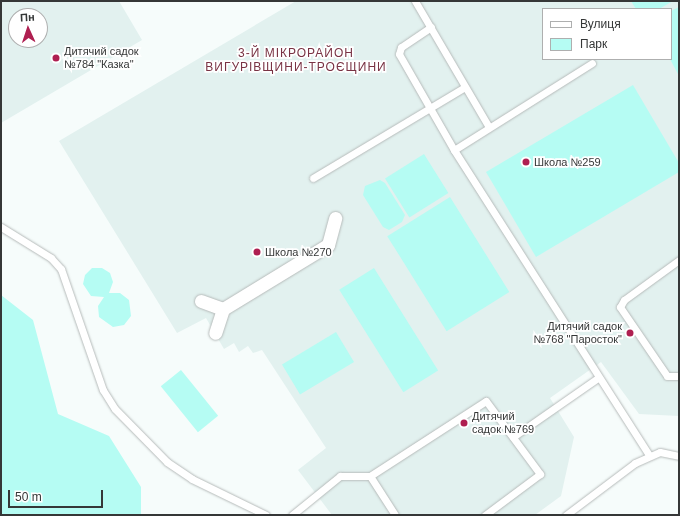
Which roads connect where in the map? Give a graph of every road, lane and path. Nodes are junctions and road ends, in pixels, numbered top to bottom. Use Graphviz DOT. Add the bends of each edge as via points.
graph roads {
  1 [pos="415,1"];
  2 [pos="431,27"];
  3 [pos="592,63"];
  4 [pos="465,87"];
  5 [pos="431,108"];
  6 [pos="489,127"];
  7 [pos="454,150"];
  8 [pos="313,178"];
  9 [pos="336,218"];
  10 [pos="1,227"];
  11 [pos="679,260"];
  12 [pos="201,301"];
  13 [pos="223,309"];
  14 [pos="215,333"];
  15 [pos="679,376"];
  16 [pos="598,378"];
  17 [pos="513,437"];
  18 [pos="650,456"];
  19 [pos="679,456"];
  20 [pos="370,476"];
  21 [pos="266,515"];
  22 [pos="292,515"];
  23 [pos="395,515"];
  24 [pos="485,515"];
  25 [pos="566,515"];
  1 -- 2 [label="lane"];
  2 -- 4 [label="lane"];
  2 -- 5 [label="lane" via="399,52"];
  3 -- 6 [label="lane"];
  4 -- 5 [label="lane"];
  4 -- 6 [label="lane"];
  5 -- 7 [label="lane"];
  5 -- 8 [label="lane"];
  6 -- 7 [label="lane"];
  7 -- 16 [label="lane"];
  9 -- 13 [label="street" via="328,245"];
  10 -- 21 [label="lane" via="51,258 61,269 103,390 115,409 167,462 192,479"];
  11 -- 15 [label="lane" via="624,300 620,307 667,376"];
  12 -- 13 [label="street"];
  13 -- 14 [label="street"];
  16 -- 17 [label="lane"];
  16 -- 18 [label="lane"];
  17 -- 20 [label="lane" via="486,401"];
  17 -- 24 [label="lane" via="540,474"];
  18 -- 19 [label="lane" via="670,452"];
  18 -- 25 [label="lane" via="614,476"];
  20 -- 22 [label="lane" via="340,476"];
  20 -- 23 [label="lane"];
}
